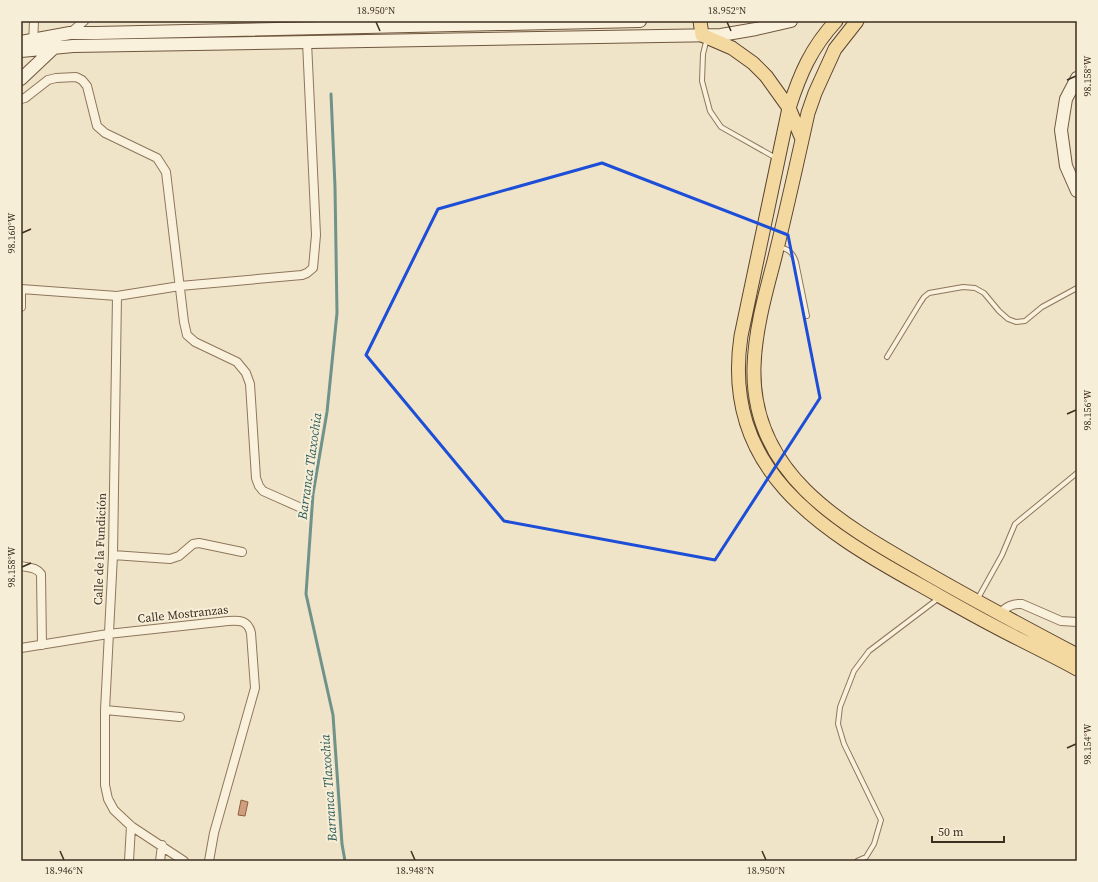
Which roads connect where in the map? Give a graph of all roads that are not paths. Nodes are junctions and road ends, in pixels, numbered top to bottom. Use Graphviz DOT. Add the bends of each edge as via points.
graph roads {
  1 [pos="34,21"];
  2 [pos="84,21"];
  3 [pos="640,21"];
  4 [pos="700,21"];
  5 [pos="791,21"];
  6 [pos="836,21"];
  7 [pos="857,21"];
  8 [pos="607,22"];
  9 [pos="464,23"];
  10 [pos="331,28"];
  11 [pos="70,33"];
  12 [pos="704,37"];
  13 [pos="21,42"];
  14 [pos="307,42"];
  15 [pos="331,42"];
  16 [pos="29,46"];
  17 [pos="55,47"];
  18 [pos="1077,78"];
  19 [pos="21,79"];
  20 [pos="21,99"];
  21 [pos="789,108"];
  22 [pos="802,139"];
  23 [pos="778,160"];
  24 [pos="1077,191"];
  25 [pos="777,247"];
  26 [pos="180,286"];
  27 [pos="1077,288"];
  28 [pos="21,289"];
  29 [pos="117,296"];
  30 [pos="21,307"];
  31 [pos="807,316"];
  32 [pos="887,357"];
  33 [pos="1077,473"];
  34 [pos="298,506"];
  35 [pos="242,552"];
  36 [pos="113,555"];
  37 [pos="21,566"];
  38 [pos="940,596"];
  39 [pos="976,602"];
  40 [pos="998,614"];
  41 [pos="1077,622"];
  42 [pos="108,634"];
  43 [pos="42,645"];
  44 [pos="21,648"];
  45 [pos="1077,655"];
  46 [pos="1077,669"];
  47 [pos="105,710"];
  48 [pos="180,717"];
  49 [pos="131,826"];
  50 [pos="162,846"];
  51 [pos="129,861"];
  52 [pos="160,861"];
  53 [pos="184,861"];
  54 [pos="209,861"];
  55 [pos="857,861"];
  1 -- 16 [label="street"];
  2 -- 11 [label="street"];
  3 -- 8 [label="main road"];
  4 -- 12 [label="main road"];
  5 -- 12 [label="main road"];
  6 -- 21 [label="main road" via="811,54"];
  7 -- 22 [label="main road" via="835,49 820,80"];
  8 -- 9 [label="main road"];
  9 -- 10 [label="main road"];
  10 -- 11 [label="main road"];
  10 -- 15 [label="main road"];
  11 -- 16 [label="main road"];
  11 -- 17 [label="main road"];
  12 -- 15 [label="main road"];
  12 -- 21 [label="main road" via="732,48 752,63 766,76"];
  12 -- 23 [label="lane" via="702,81 710,111 721,127"];
  13 -- 16 [label="main road"];
  14 -- 15 [label="main road"];
  14 -- 17 [label="main road"];
  14 -- 26 [label="street" via="316,235 312,268 302,275"];
  16 -- 17 [label="main road"];
  17 -- 19 [label="main road"];
  18 -- 24 [label="main road" via="1066,99 1061,130 1066,166"];
  20 -- 26 [label="street" via="48,80 76,76 87,86 97,126 105,133 157,158 166,172"];
  21 -- 22 [label="main road"];
  21 -- 23 [label="main road"];
  22 -- 25 [label="main road"];
  23 -- 38 [label="main road" via="739,353 740,388 751,436 780,484 816,519 864,553"];
  25 -- 31 [label="lane" via="787,249 794,255"];
  25 -- 39 [label="main road" via="758,327 754,368 758,410 771,446 795,480 830,513 873,542"];
  26 -- 29 [label="street"];
  26 -- 34 [label="street" via="187,335 195,342 237,362 246,373 250,384 256,478 259,486 263,491"];
  27 -- 32 [label="lane" via="1042,307 1025,321 1016,322 1008,319 984,293 975,288 963,287 929,294 924,297"];
  28 -- 29 [label="street"];
  28 -- 30 [label="street"];
  29 -- 36 [label="street, Calle de la Fundición"];
  33 -- 39 [label="lane" via="1015,524 1002,555"];
  35 -- 36 [label="street" via="199,543 193,544 179,556 170,559"];
  36 -- 42 [label="street, Calle de la Fundición"];
  37 -- 43 [label="street" via="34,568 41,574"];
  38 -- 46 [label="main road"];
  38 -- 55 [label="lane" via="869,651 854,671 840,707 838,724 844,744 881,820 874,844 866,857"];
  39 -- 40 [label="main road"];
  40 -- 41 [label="street" via="1015,603 1061,621"];
  40 -- 45 [label="main road"];
  42 -- 43 [label="street, Calle Mostranzas"];
  42 -- 47 [label="street, Calle de la Fundición"];
  42 -- 54 [label="street, Calle Mostranzas" via="232,620 243,621 249,628 255,688 214,833"];
  43 -- 44 [label="street, Calle Mostranzas"];
  47 -- 48 [label="street"];
  47 -- 49 [label="street, Calle de la Fundición" via="105,785 108,799 114,810"];
  49 -- 50 [label="street, Calle de la Fundición"];
  49 -- 51 [label="street"];
  50 -- 52 [label="street"];
  50 -- 53 [label="street, Calle de la Fundición"];
}
